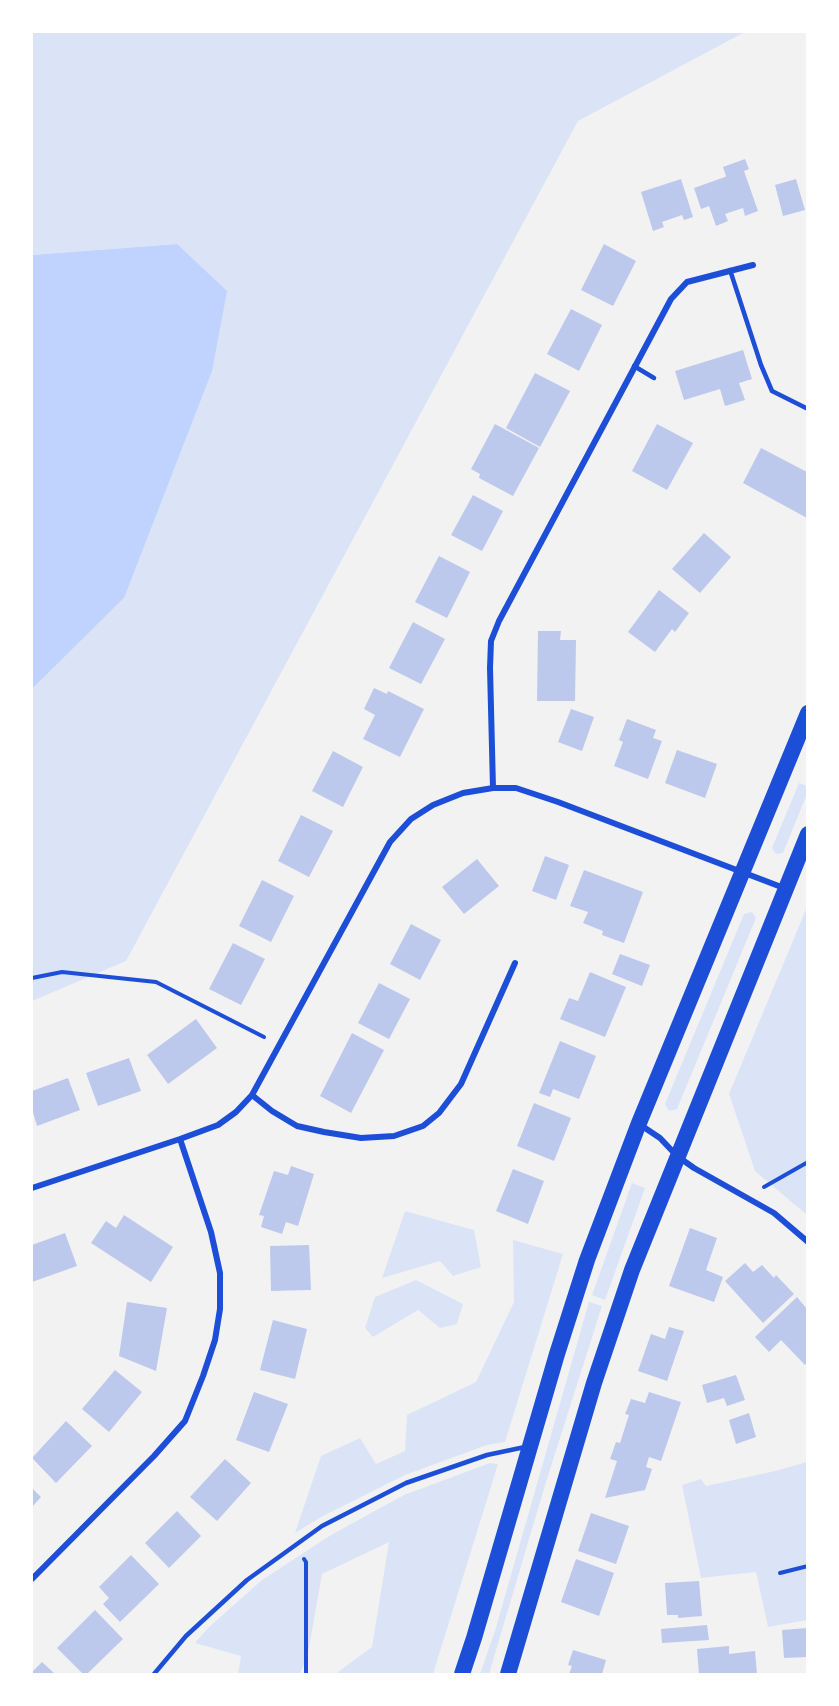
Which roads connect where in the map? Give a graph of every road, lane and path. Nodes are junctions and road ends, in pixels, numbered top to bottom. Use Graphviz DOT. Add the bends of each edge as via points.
graph roads {
  1 [pos="753,265"];
  2 [pos="730,270"];
  3 [pos="634,366"];
  4 [pos="654,378"];
  5 [pos="807,409"];
  6 [pos="807,713"];
  7 [pos="493,788"];
  8 [pos="807,834"];
  9 [pos="742,871"];
  10 [pos="785,888"];
  11 [pos="515,963"];
  12 [pos="32,978"];
  13 [pos="280,1045"];
  14 [pos="252,1095"];
  15 [pos="639,1123"];
  16 [pos="180,1139"];
  17 [pos="677,1156"];
  18 [pos="807,1162"];
  19 [pos="32,1188"];
  20 [pos="746,1197"];
  21 [pos="807,1242"];
  22 [pos="530,1445"];
  23 [pos="296,1545"];
  24 [pos="807,1566"];
  25 [pos="780,1573"];
  26 [pos="32,1579"];
  27 [pos="154,1674"];
  28 [pos="306,1674"];
  29 [pos="462,1674"];
  30 [pos="508,1674"];
  1 -- 2 [label="street"];
  2 -- 3 [label="street" via="687,282 671,298"];
  2 -- 5 [label="lane" via="772,391"];
  3 -- 4 [label="lane"];
  3 -- 7 [label="street" via="491,641"];
  6 -- 9 [label="highway"];
  7 -- 9 [label="street" via="516,788"];
  7 -- 13 [label="street" via="463,793 433,805 411,819 390,842"];
  8 -- 10 [label="highway"];
  9 -- 10 [label="street"];
  9 -- 15 [label="highway"];
  10 -- 17 [label="highway"];
  11 -- 14 [label="street" via="461,1084 439,1113 423,1126 394,1136 361,1138 324,1132 297,1126"];
  12 -- 13 [label="path" via="62,972 156,982"];
  13 -- 14 [label="street"];
  14 -- 16 [label="street" via="218,1125"];
  15 -- 17 [label="street"];
  15 -- 22 [label="highway" via="587,1260"];
  16 -- 19 [label="street"];
  16 -- 26 [label="street" via="211,1232 220,1273 215,1340 203,1376 185,1421"];
  17 -- 20 [label="street"];
  17 -- 30 [label="highway" via="632,1270 594,1383"];
  18 -- 20 [label="path"];
  20 -- 21 [label="street" via="774,1213"];
  22 -- 23 [label="lane" via="487,1455 406,1483 322,1526"];
  22 -- 29 [label="highway"];
  23 -- 27 [label="lane" via="238,1588 186,1636"];
  23 -- 28 [label="path" via="306,1562"];
  24 -- 25 [label="path"];
}
